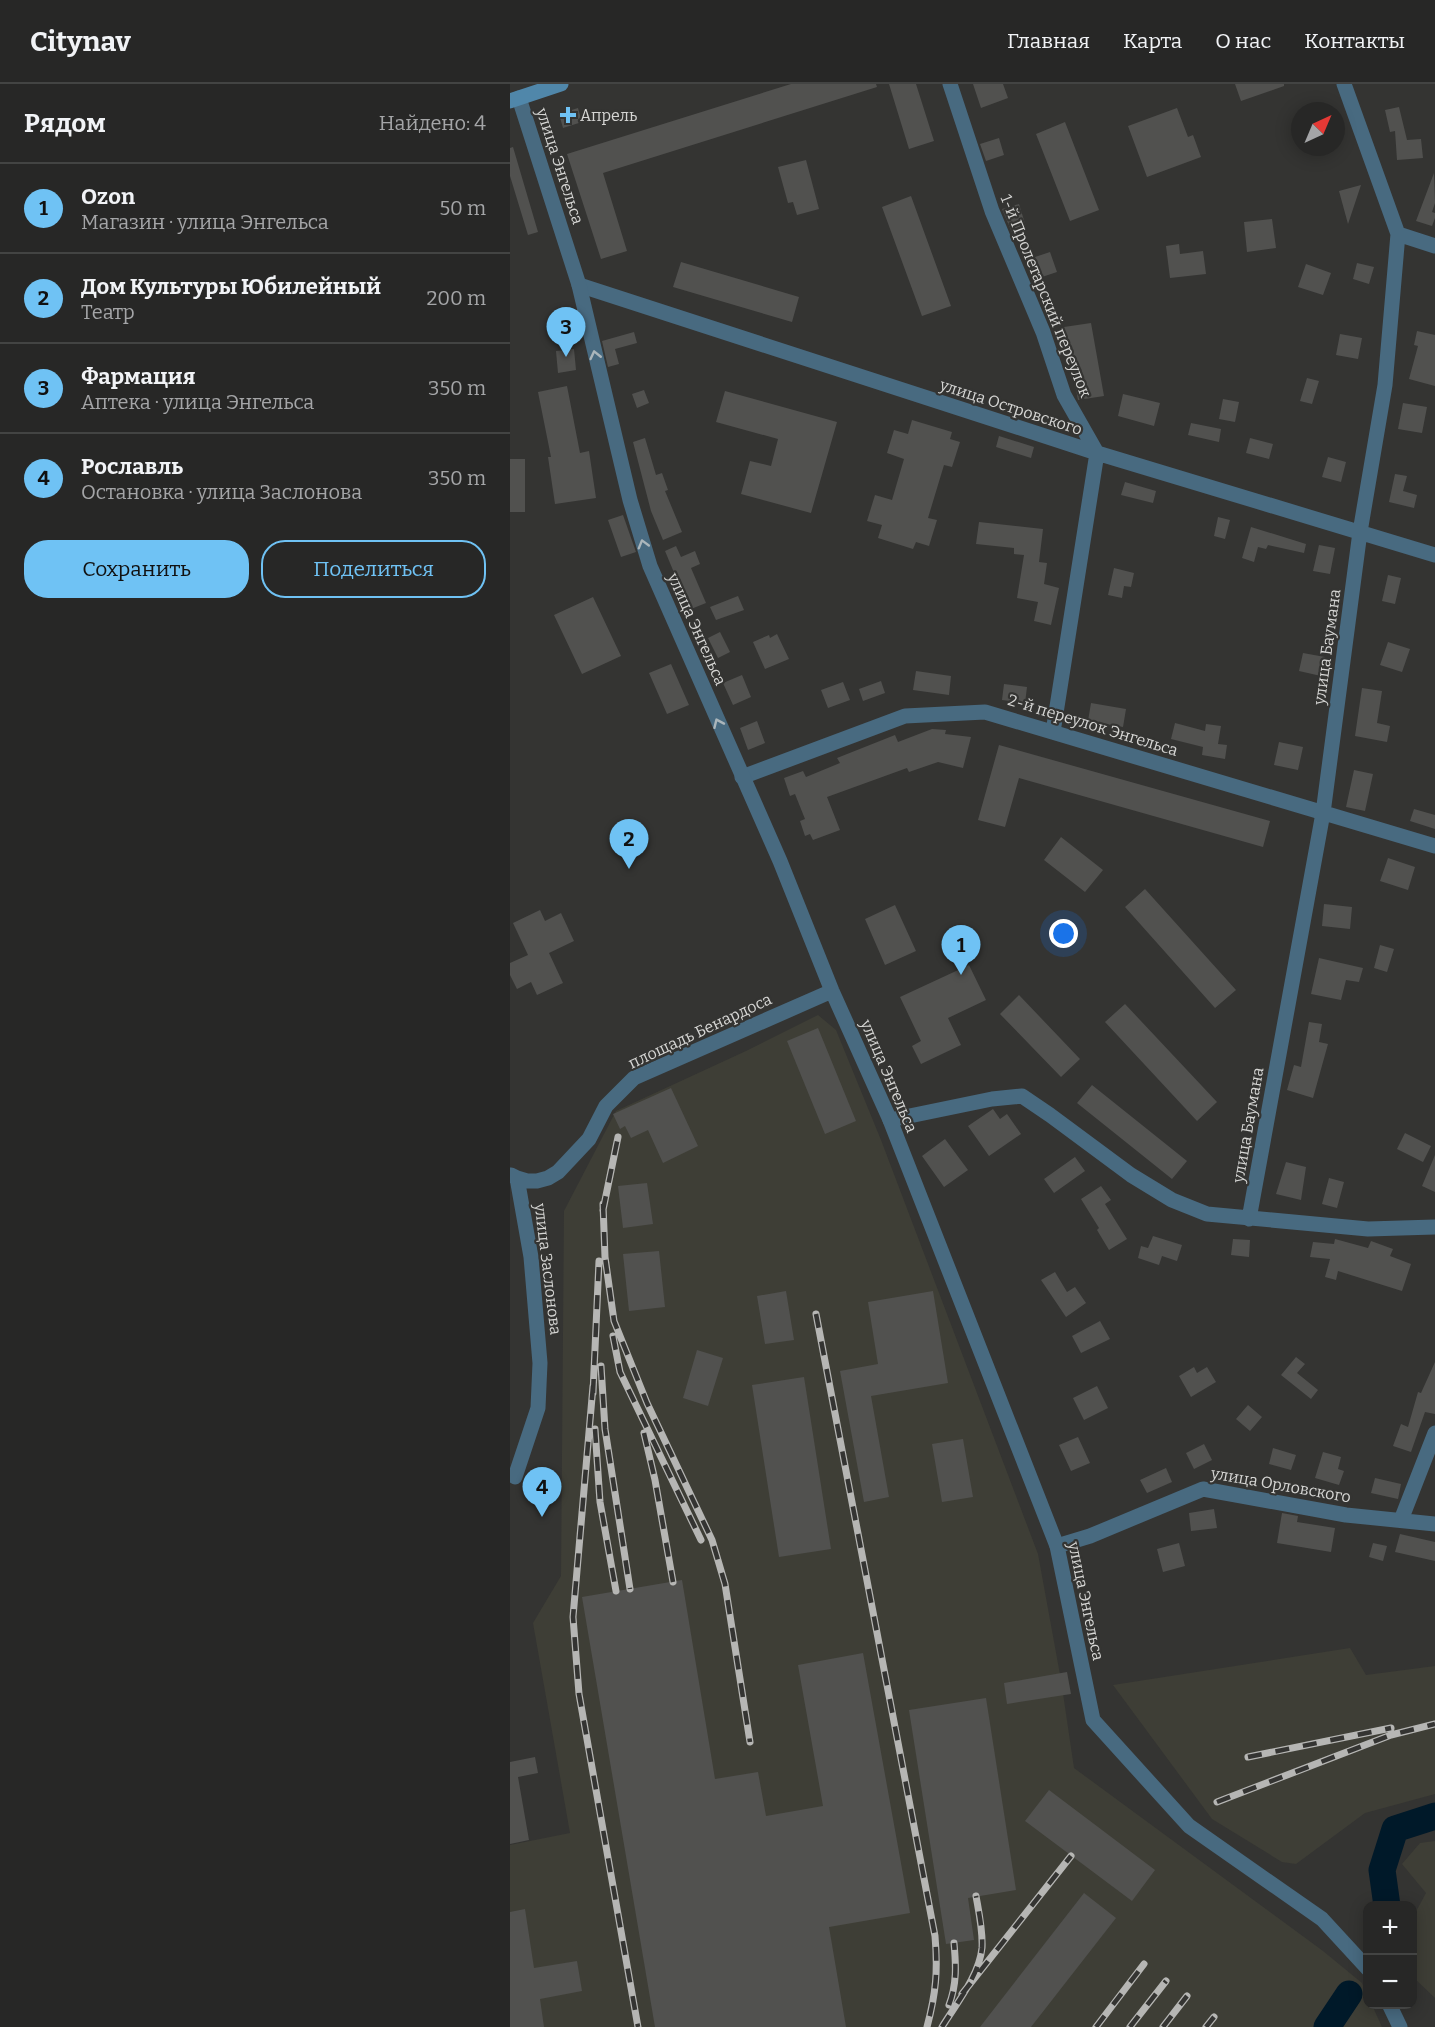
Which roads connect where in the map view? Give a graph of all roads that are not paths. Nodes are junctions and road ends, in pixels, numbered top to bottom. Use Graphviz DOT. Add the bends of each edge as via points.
graph roads {
  1 [pos="561,84"];
  2 [pos="950,84"];
  3 [pos="1344,84"];
  4 [pos="514,99"];
  5 [pos="1398,234"];
  6 [pos="1435,246"];
  7 [pos="579,285"];
  8 [pos="1097,453"];
  9 [pos="1360,532"];
  10 [pos="1435,555"];
  11 [pos="1053,732"];
  12 [pos="742,777"];
  13 [pos="1323,813"];
  14 [pos="1435,846"];
  15 [pos="832,991"];
  16 [pos="890,1120"];
  17 [pos="513,1176"];
  18 [pos="1250,1219"];
  19 [pos="1435,1227"];
  20 [pos="1435,1433"];
  21 [pos="515,1478"];
  22 [pos="1401,1520"];
  23 [pos="1435,1524"];
  24 [pos="1057,1546"];
  25 [pos="1363,1963"];
  26 [pos="1391,2009"];
  27 [pos="1400,2027"];
  1 -- 4 [label="main road"];
  2 -- 8 [label="street, 1-й Пролетарский переулок" via="992,211 1043,332 1064,395"];
  3 -- 5 [label="street, улица Баумана"];
  4 -- 7 [label="street, улица Энгельса"];
  5 -- 6 [label="street"];
  5 -- 9 [label="street, улица Баумана" via="1385,384"];
  7 -- 8 [label="street, улица Островского"];
  12 -- 7 [label="street, улица Энгельса, one-way" via="650,566 630,500"];
  8 -- 9 [label="street, улица Островского"];
  8 -- 11 [label="street"];
  9 -- 10 [label="street, улица Островского"];
  9 -- 13 [label="street, улица Баумана"];
  11 -- 12 [label="street, 2-й переулок Энгельса" via="985,712 904,716"];
  11 -- 13 [label="street, 2-й переулок Энгельса"];
  12 -- 15 [label="street, улица Энгельса"];
  13 -- 14 [label="street, 2-й переулок Энгельса"];
  13 -- 18 [label="street, улица Баумана"];
  15 -- 16 [label="street, улица Энгельса"];
  15 -- 17 [label="street, площадь Бенардоса" via="634,1078 606,1106 589,1139 558,1172 537,1181"];
  16 -- 18 [label="street" via="1022,1096 1172,1200 1207,1214"];
  16 -- 24 [label="street, улица Энгельса"];
  17 -- 21 [label="street, улица Заслонова" via="531,1257 540,1363 538,1407"];
  18 -- 19 [label="street" via="1368,1228"];
  20 -- 22 [label="street"];
  22 -- 23 [label="street, улица Орловского"];
  22 -- 24 [label="street, улица Орловского" via="1346,1515 1203,1489"];
  24 -- 25 [label="street, улица Энгельса" via="1093,1720 1189,1826 1322,1918"];
  26 -- 27 [label="street"];
}
